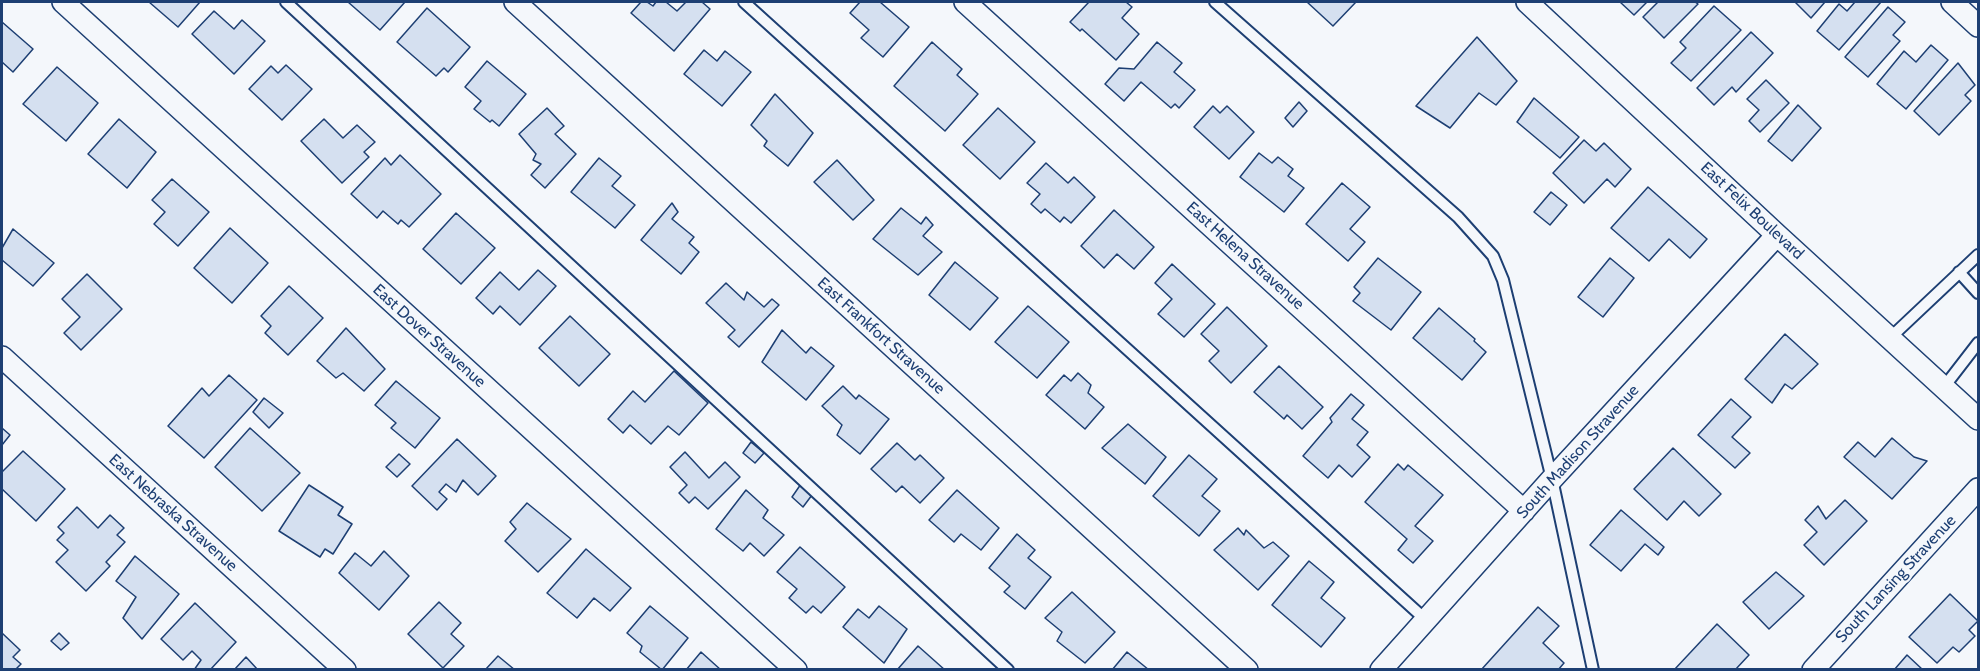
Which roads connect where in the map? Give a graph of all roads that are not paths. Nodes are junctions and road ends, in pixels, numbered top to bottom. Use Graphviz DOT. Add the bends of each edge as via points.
graph roads {
  1 [pos="63,2"];
  2 [pos="286,2"];
  3 [pos="515,2"];
  4 [pos="744,2"];
  5 [pos="965,2"];
  6 [pos="1215,2"];
  7 [pos="1952,2"];
  8 [pos="1536,5"];
  9 [pos="1978,26"];
  10 [pos="1777,235"];
  11 [pos="1978,255"];
  12 [pos="1959,272"];
  13 [pos="1978,293"];
  14 [pos="1890,338"];
  15 [pos="1978,343"];
  16 [pos="2,357"];
  17 [pos="1944,387"];
  18 [pos="1978,419"];
  19 [pos="1552,479"];
  20 [pos="1978,489"];
  21 [pos="1524,511"];
  22 [pos="1426,620"];
  23 [pos="345,669"];
  24 [pos="796,669"];
  25 [pos="1008,669"];
  26 [pos="1247,669"];
  27 [pos="1381,669"];
  28 [pos="1593,669"];
  29 [pos="1813,669"];
  1 -- 24 [label="street, East Dover Stravenue"];
  2 -- 25 [label="lane"];
  3 -- 26 [label="street, East Frankfort Stravenue"];
  4 -- 22 [label="lane"];
  5 -- 21 [label="street, East Helena Stravenue"];
  6 -- 19 [label="lane" via="1458,217 1493,256 1503,280"];
  7 -- 9 [label="street"];
  8 -- 10 [label="street, East Felix Boulevard"];
  10 -- 14 [label="street, East Felix Boulevard"];
  10 -- 19 [label="street, South Madison Stravenue"];
  11 -- 12 [label="lane"];
  12 -- 13 [label="lane"];
  12 -- 14 [label="lane"];
  14 -- 17 [label="street, East Felix Boulevard"];
  15 -- 17 [label="lane"];
  16 -- 23 [label="street, East Nebraska Stravenue"];
  17 -- 18 [label="street, East Felix Boulevard"];
  19 -- 21 [label="street, South Madison Stravenue"];
  19 -- 28 [label="lane"];
  20 -- 29 [label="street, South Lansing Stravenue"];
  21 -- 22 [label="street, South Madison Stravenue"];
  22 -- 27 [label="street, South Madison Stravenue"];
}
